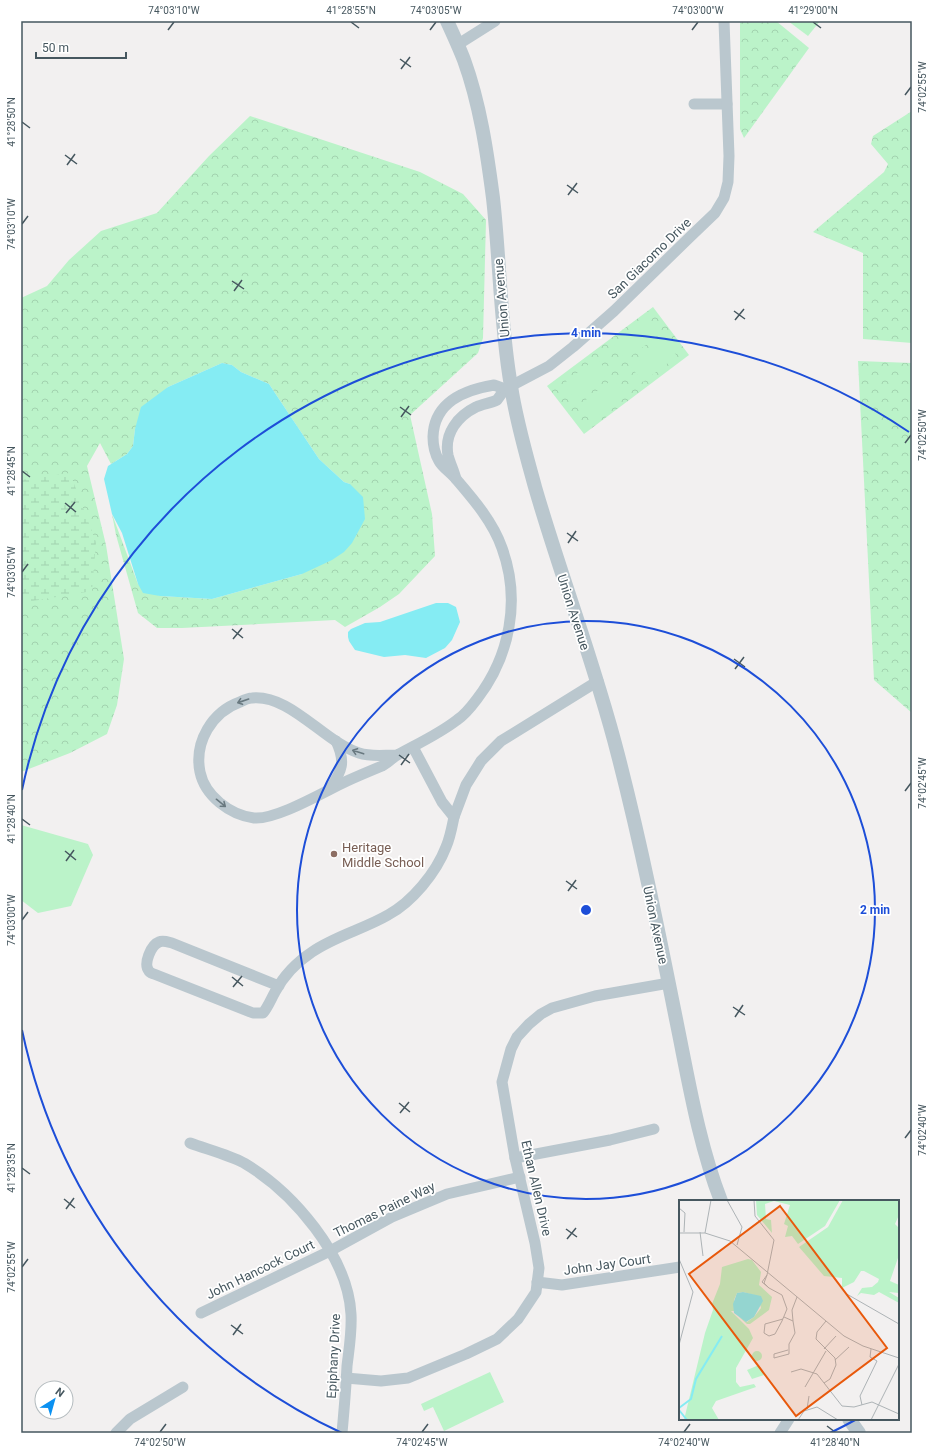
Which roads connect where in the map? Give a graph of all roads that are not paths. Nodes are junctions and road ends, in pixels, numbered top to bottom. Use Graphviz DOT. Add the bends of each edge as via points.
graph roads {
  1 [pos="447,21"];
  2 [pos="495,21"];
  3 [pos="724,21"];
  4 [pos="457,45"];
  5 [pos="694,104"];
  6 [pos="727,104"];
  7 [pos="508,388"];
  8 [pos="456,479"];
  9 [pos="598,681"];
  10 [pos="336,741"];
  11 [pos="413,747"];
  12 [pos="396,755"];
  13 [pos="329,789"];
  14 [pos="454,817"];
  15 [pos="669,983"];
  16 [pos="279,986"];
  17 [pos="654,1129"];
  18 [pos="190,1143"];
  19 [pos="515,1158"];
  20 [pos="520,1177"];
  21 [pos="721,1200"];
  22 [pos="330,1251"];
  23 [pos="679,1267"];
  24 [pos="537,1282"];
  25 [pos="201,1313"];
  26 [pos="346,1378"];
  27 [pos="183,1387"];
  28 [pos="788,1420"];
  29 [pos="850,1420"];
  30 [pos="116,1433"];
  31 [pos="342,1433"];
  32 [pos="780,1433"];
  33 [pos="859,1433"];
  1 -- 4 [label="street, Union Avenue"];
  2 -- 4 [label="street"];
  3 -- 6 [label="street, San Giacomo Drive"];
  4 -- 7 [label="street, Union Avenue" via="476,101 493,198"];
  5 -- 6 [label="street"];
  6 -- 7 [label="street, San Giacomo Drive" via="728,182 724,198 715,213 573,347 549,366"];
  7 -- 8 [label="street, San Giacomo Drive" via="497,400 467,412 452,429 449,435 448,455"];
  7 -- 8 [label="street" via="494,385 463,393 441,412 434,428 433,444 439,461"];
  7 -- 9 [label="street, Union Avenue" via="548,530"];
  8 -- 11 [label="street" via="485,515 502,548 510,578 510,625 498,667 470,707 458,720"];
  9 -- 14 [label="street" via="501,741 481,760 466,785"];
  9 -- 15 [label="street, Union Avenue" via="618,756"];
  12 -- 10 [label="street, one-way" via="376,756 359,753"];
  10 -- 13 [label="street" via="342,752 342,764 339,776"];
  10 -- 13 [label="street, one-way" via="287,707 269,699 252,698 230,705 215,717 204,734 199,753 200,773 208,790 219,803 246,817 270,817"];
  11 -- 12 [label="street"];
  11 -- 14 [label="street" via="442,802"];
  12 -- 13 [label="street" via="384,765"];
  14 -- 16 [label="street" via="446,847 432,872 413,897 388,916 311,953 296,965"];
  15 -- 19 [label="street, Ethan Allen Drive" via="595,996 552,1008 535,1019 517,1037 502,1082"];
  15 -- 21 [label="street, Union Avenue" via="696,1118 710,1173"];
  16 -- 16 [label="street" via="266,1009 258,1014 154,974 146,966 154,946 163,941"];
  17 -- 19 [label="street"];
  18 -- 22 [label="street, Epiphany Drive" via="242,1162 266,1177 292,1202"];
  19 -- 20 [label="street, Ethan Allen Drive"];
  20 -- 22 [label="street, Thomas Paine Way" via="446,1194 392,1217"];
  20 -- 24 [label="street, Ethan Allen Drive" via="535,1243 539,1268"];
  22 -- 25 [label="street, John Hancock Court"];
  22 -- 26 [label="street, Epiphany Drive" via="346,1286 349,1301 351,1332"];
  23 -- 24 [label="street, John Jay Court" via="562,1285"];
  24 -- 26 [label="street, Ethan Allen Drive" via="536,1292 518,1319 497,1339 408,1378 381,1381"];
  26 -- 31 [label="street, Epiphany Drive"];
  27 -- 30 [label="street" via="130,1419"];
  28 -- 32 [label="street"];
  29 -- 33 [label="street"];
}
